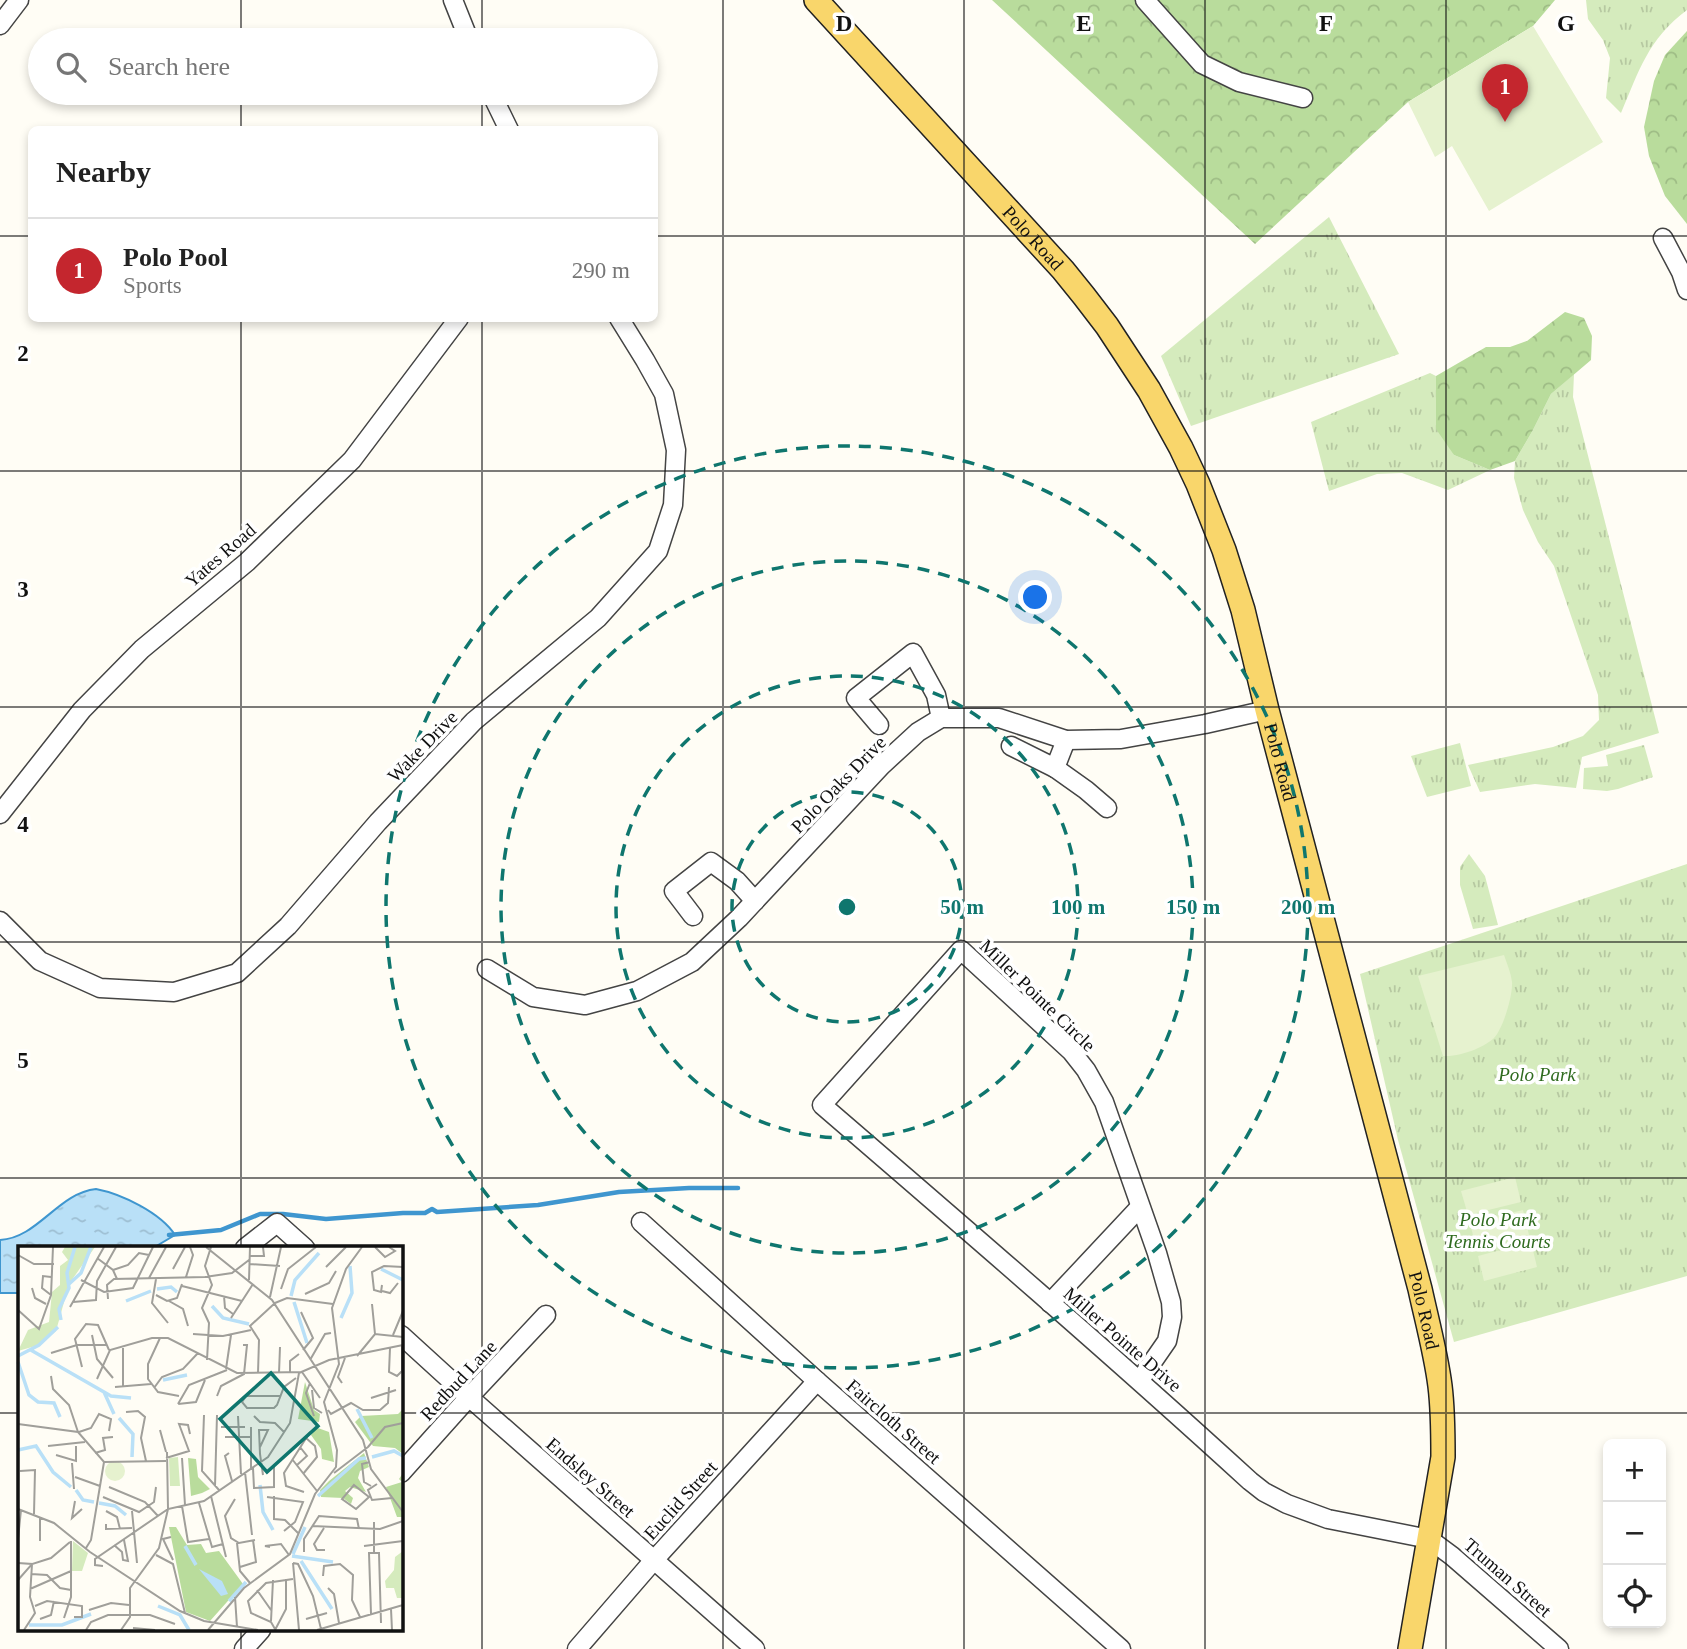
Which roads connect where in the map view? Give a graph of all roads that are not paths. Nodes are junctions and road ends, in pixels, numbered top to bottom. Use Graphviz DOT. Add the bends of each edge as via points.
graph roads {
  1 [pos="19,0"];
  2 [pos="453,0"];
  3 [pos="816,0"];
  4 [pos="1145,0"];
  5 [pos="0,25"];
  6 [pos="464,28"];
  7 [pos="1303,98"];
  8 [pos="497,105"];
  9 [pos="507,126"];
  10 [pos="1663,238"];
  11 [pos="1687,290"];
  12 [pos="456,322"];
  13 [pos="621,322"];
  14 [pos="1267,710"];
  15 [pos="941,718"];
  16 [pos="879,725"];
  17 [pos="1066,740"];
  18 [pos="1011,746"];
  19 [pos="1055,768"];
  20 [pos="1107,808"];
  21 [pos="0,814"];
  22 [pos="755,901"];
  23 [pos="693,916"];
  24 [pos="0,921"];
  25 [pos="487,969"];
  26 [pos="822,1105"];
  27 [pos="1140,1207"];
  28 [pos="641,1222"];
  29 [pos="248,1246"];
  30 [pos="303,1246"];
  31 [pos="1050,1303"];
  32 [pos="546,1315"];
  33 [pos="402,1336"];
  34 [pos="1140,1380"];
  35 [pos="817,1381"];
  36 [pos="468,1397"];
  37 [pos="402,1472"];
  38 [pos="1429,1539"];
  39 [pos="654,1560"];
  40 [pos="259,1632"];
  41 [pos="244,1649"];
  42 [pos="577,1649"];
  43 [pos="755,1649"];
  44 [pos="1121,1649"];
  45 [pos="1410,1649"];
  46 [pos="1559,1649"];
  1 -- 5 [label="street"];
  2 -- 6 [label="street"];
  3 -- 14 [label="main road, Polo Road" via="1063,270 1130,359 1181,448 1208,509 1242,610"];
  4 -- 7 [label="street" via="1202,64 1239,82"];
  8 -- 9 [label="street"];
  10 -- 11 [label="street"];
  12 -- 21 [label="street, Yates Road" via="352,460 247,562 142,649 82,710"];
  13 -- 24 [label="street, Wake Drive" via="664,394 676,450 673,505 658,551 598,618 474,722 378,822 288,926 237,973 174,992 100,988 40,961"];
  14 -- 17 [label="street" via="1121,739"];
  14 -- 38 [label="main road, Polo Road" via="1435,1357 1443,1457"];
  15 -- 16 [label="street" via="936,695 913,653 856,698"];
  15 -- 17 [label="street" via="999,718"];
  15 -- 22 [label="street, Polo Oaks Drive" via="881,766"];
  17 -- 19 [label="street"];
  18 -- 19 [label="street"];
  19 -- 20 [label="street"];
  22 -- 23 [label="street" via="711,862 674,891"];
  22 -- 25 [label="street, Polo Oaks Drive" via="692,962 637,991 585,1005 533,997"];
  26 -- 27 [label="street, Miller Pointe Circle" via="961,950 1054,1034 1086,1070 1104,1102"];
  26 -- 31 [label="street, Miller Pointe Drive"];
  27 -- 31 [label="street"];
  27 -- 34 [label="street, Miller Pointe Circle" via="1172,1317 1167,1341"];
  28 -- 35 [label="street, Faircloth Street"];
  29 -- 30 [label="street" via="277,1223"];
  31 -- 34 [label="street, Miller Pointe Drive"];
  32 -- 36 [label="street, Redbud Lane"];
  33 -- 36 [label="street, Endsley Street"];
  34 -- 38 [label="street, Miller Pointe Drive" via="1264,1492 1328,1519"];
  35 -- 39 [label="street, Euclid Street"];
  35 -- 44 [label="street, Faircloth Street"];
  36 -- 37 [label="street, Redbud Lane"];
  36 -- 39 [label="street, Endsley Street"];
  38 -- 45 [label="main road, Polo Road"];
  38 -- 46 [label="street, Truman Street"];
  39 -- 42 [label="street, Euclid Street"];
  39 -- 43 [label="street, Endsley Street"];
  40 -- 41 [label="street"];
}
